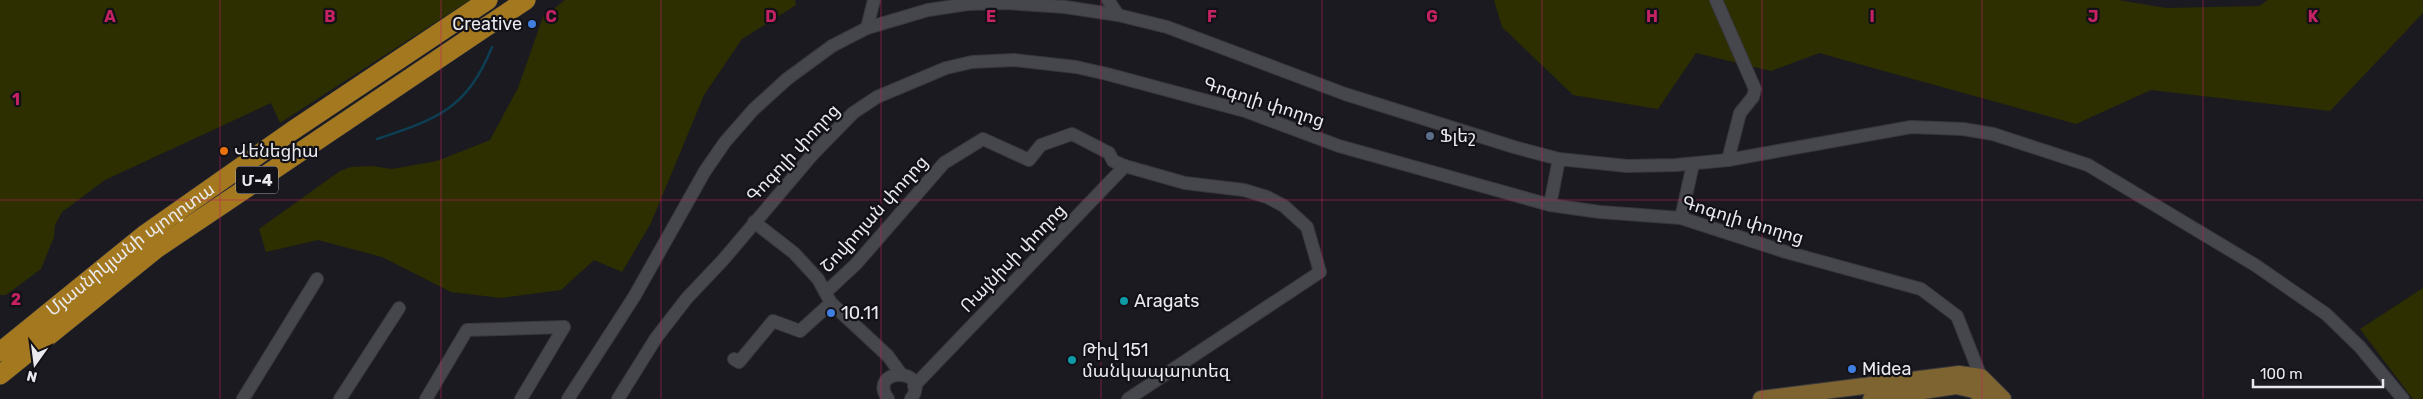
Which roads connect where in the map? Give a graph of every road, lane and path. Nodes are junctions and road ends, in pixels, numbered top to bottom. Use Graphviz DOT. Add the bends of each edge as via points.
graph roads {
  1 [pos="488,0"];
  2 [pos="526,0"];
  3 [pos="874,0"];
  4 [pos="1108,0"];
  5 [pos="1716,0"];
  6 [pos="1118,15"];
  7 [pos="867,28"];
  8 [pos="1559,159"];
  9 [pos="1728,160"];
  10 [pos="1693,164"];
  11 [pos="1125,166"];
  12 [pos="1550,205"];
  13 [pos="1681,218"];
  14 [pos="754,222"];
  15 [pos="317,280"];
  16 [pos="828,297"];
  17 [pos="399,308"];
  18 [pos="0,352"];
  19 [pos="734,359"];
  20 [pos="0,375"];
  21 [pos="909,386"];
  22 [pos="1980,389"];
  23 [pos="884,396"];
  24 [pos="243,399"];
  25 [pos="340,399"];
  26 [pos="426,399"];
  27 [pos="521,399"];
  28 [pos="568,399"];
  29 [pos="618,399"];
  30 [pos="1128,399"];
  31 [pos="1761,399"];
  32 [pos="1871,399"];
  33 [pos="2003,399"];
  34 [pos="2403,399"];
  1 -- 18 [label="highway, Մյասնիկյանի պողոտա / Մ-4" via="144,235"];
  2 -- 20 [label="highway, Մյասնիկյանի պողոտա / Մ-4" via="156,249"];
  3 -- 7 [label="street"];
  4 -- 6 [label="street"];
  5 -- 9 [label="street" via="1755,89 1753,97 1740,113"];
  6 -- 7 [label="street" via="1036,4 968,4 928,10"];
  6 -- 8 [label="street" via="1189,34 1345,94"];
  7 -- 28 [label="street" via="808,61 753,110 725,142 612,333"];
  8 -- 10 [label="street" via="1627,166"];
  8 -- 12 [label="street"];
  9 -- 10 [label="street"];
  9 -- 34 [label="street" via="1911,127 1992,134 2080,162 2255,265 2326,314 2366,353"];
  10 -- 13 [label="street"];
  11 -- 16 [label="street, Շովրոյան փողոց" via="1072,134 1041,145 1029,160 983,139 944,163"];
  11 -- 21 [label="street, Ռայնիսի փողոց" via="926,374"];
  11 -- 30 [label="street, Շովրոյան փողոց" via="1186,183 1244,190 1284,206 1307,227 1320,272"];
  12 -- 13 [label="street, Գոգոլի փողոց"];
  12 -- 14 [label="street, Գոգոլի փողոց" via="1339,146 1240,110 1107,74 1014,60 972,62 946,68 877,97 853,113 812,154"];
  13 -- 22 [label="street, Գոգոլի փողոց" via="1786,252 1921,289 1956,316"];
  14 -- 16 [label="street" via="794,253 818,279"];
  14 -- 29 [label="street, Գոգոլի փողոց" via="656,338"];
  15 -- 24 [label="street"];
  16 -- 19 [label="street" via="800,332 773,322 739,362"];
  16 -- 21 [label="street" via="891,361"];
  17 -- 25 [label="street"];
  21 -- 23 [label="street" via="886,382"];
  22 -- 31 [label="main road" via="1971,374 1948,374"];
  22 -- 32 [label="main road" via="1945,387"];
  22 -- 33 [label="main road"];
  26 -- 27 [label="street" via="467,330 564,327"];
}
